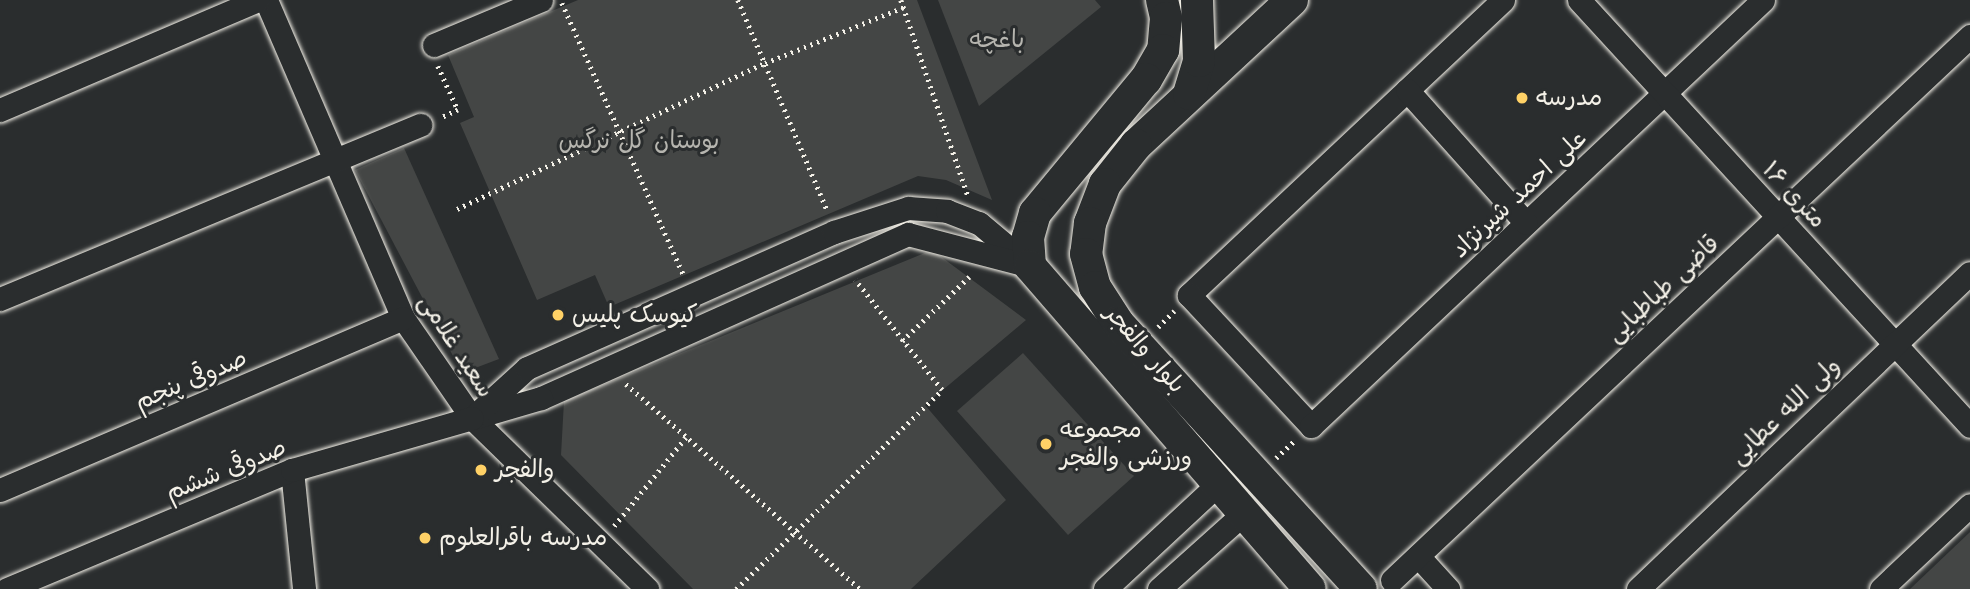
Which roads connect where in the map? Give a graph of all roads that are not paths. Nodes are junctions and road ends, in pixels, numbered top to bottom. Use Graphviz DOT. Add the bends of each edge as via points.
graph roads {
  1 [pos="258,0"];
  2 [pos="266,0"];
  3 [pos="541,0"];
  4 [pos="1162,0"];
  5 [pos="1197,0"];
  6 [pos="1292,0"];
  7 [pos="1503,0"];
  8 [pos="1579,0"];
  9 [pos="1763,0"];
  10 [pos="1970,36"];
  11 [pos="434,46"];
  12 [pos="1407,90"];
  13 [pos="1665,93"];
  14 [pos="1189,94"];
  15 [pos="0,110"];
  16 [pos="420,125"];
  17 [pos="334,158"];
  18 [pos="1778,217"];
  19 [pos="1526,223"];
  20 [pos="1030,266"];
  21 [pos="1970,273"];
  22 [pos="0,299"];
  23 [pos="403,318"];
  24 [pos="1894,344"];
  25 [pos="472,418"];
  26 [pos="1970,426"];
  27 [pos="1244,460"];
  28 [pos="292,470"];
  29 [pos="1217,485"];
  30 [pos="1270,489"];
  31 [pos="0,490"];
  32 [pos="1970,505"];
  33 [pos="1243,514"];
  34 [pos="1418,556"];
  35 [pos="1392,580"];
  36 [pos="7,589"];
  37 [pos="304,589"];
  38 [pos="647,589"];
  39 [pos="1105,589"];
  40 [pos="1158,589"];
  41 [pos="1310,589"];
  42 [pos="1361,589"];
  43 [pos="1448,589"];
  44 [pos="1638,589"];
  45 [pos="1881,589"];
  1 -- 15 [label="street"];
  2 -- 17 [label="street, سعید غلامی"];
  3 -- 11 [label="street"];
  4 -- 20 [label="main road" via="1166,18 1163,50 1146,79 1035,213 1028,237"];
  5 -- 14 [label="main road" via="1199,61"];
  6 -- 14 [label="main road, بلوار والفجر"];
  7 -- 12 [label="street"];
  8 -- 13 [label="street, ۱۶ متری"];
  9 -- 13 [label="street, علی احمد شیرنژاد"];
  10 -- 18 [label="street, قاضی طباطبایی"];
  12 -- 19 [label="street"];
  12 -- 19 [label="street, علی احمد شیرنژاد" via="1189,295 1311,426"];
  13 -- 18 [label="street, ۱۶ متری"];
  13 -- 19 [label="street, علی احمد شیرنژاد"];
  14 -- 27 [label="main road, بلوار والفجر" via="1136,145 1105,184 1090,223 1086,254 1095,287 1118,323"];
  16 -- 17 [label="street"];
  17 -- 22 [label="street"];
  17 -- 23 [label="street, سعید غلامی"];
  18 -- 24 [label="street, ۱۶ متری"];
  18 -- 34 [label="street, قاضی طباطبایی"];
  20 -- 25 [label="street, صدوقی ششم" via="908,234 541,398"];
  20 -- 25 [label="street" via="979,223 947,211 908,208 834,232 527,368"];
  20 -- 29 [label="main road, بلوار والفجر"];
  21 -- 24 [label="street, ولی الله عطایی"];
  23 -- 25 [label="street, سعید غلامی"];
  23 -- 31 [label="street, صدوقی پنجم"];
  24 -- 26 [label="street, ۱۶ متری"];
  24 -- 44 [label="street, ولی الله عطایی"];
  25 -- 28 [label="street, صدوقی ششم"];
  25 -- 38 [label="street, سعید غلامی"];
  27 -- 29 [label="main road"];
  27 -- 30 [label="main road, بلوار والفجر"];
  28 -- 36 [label="street, صدوقی ششم"];
  28 -- 37 [label="street"];
  29 -- 33 [label="main road, بلوار والفجر"];
  29 -- 39 [label="street"];
  30 -- 33 [label="main road"];
  30 -- 42 [label="main road, بلوار والفجر"];
  32 -- 45 [label="street"];
  33 -- 40 [label="street"];
  33 -- 41 [label="main road, بلوار والفجر"];
  34 -- 35 [label="street, قاضی طباطبایی"];
  34 -- 43 [label="street"];
}
